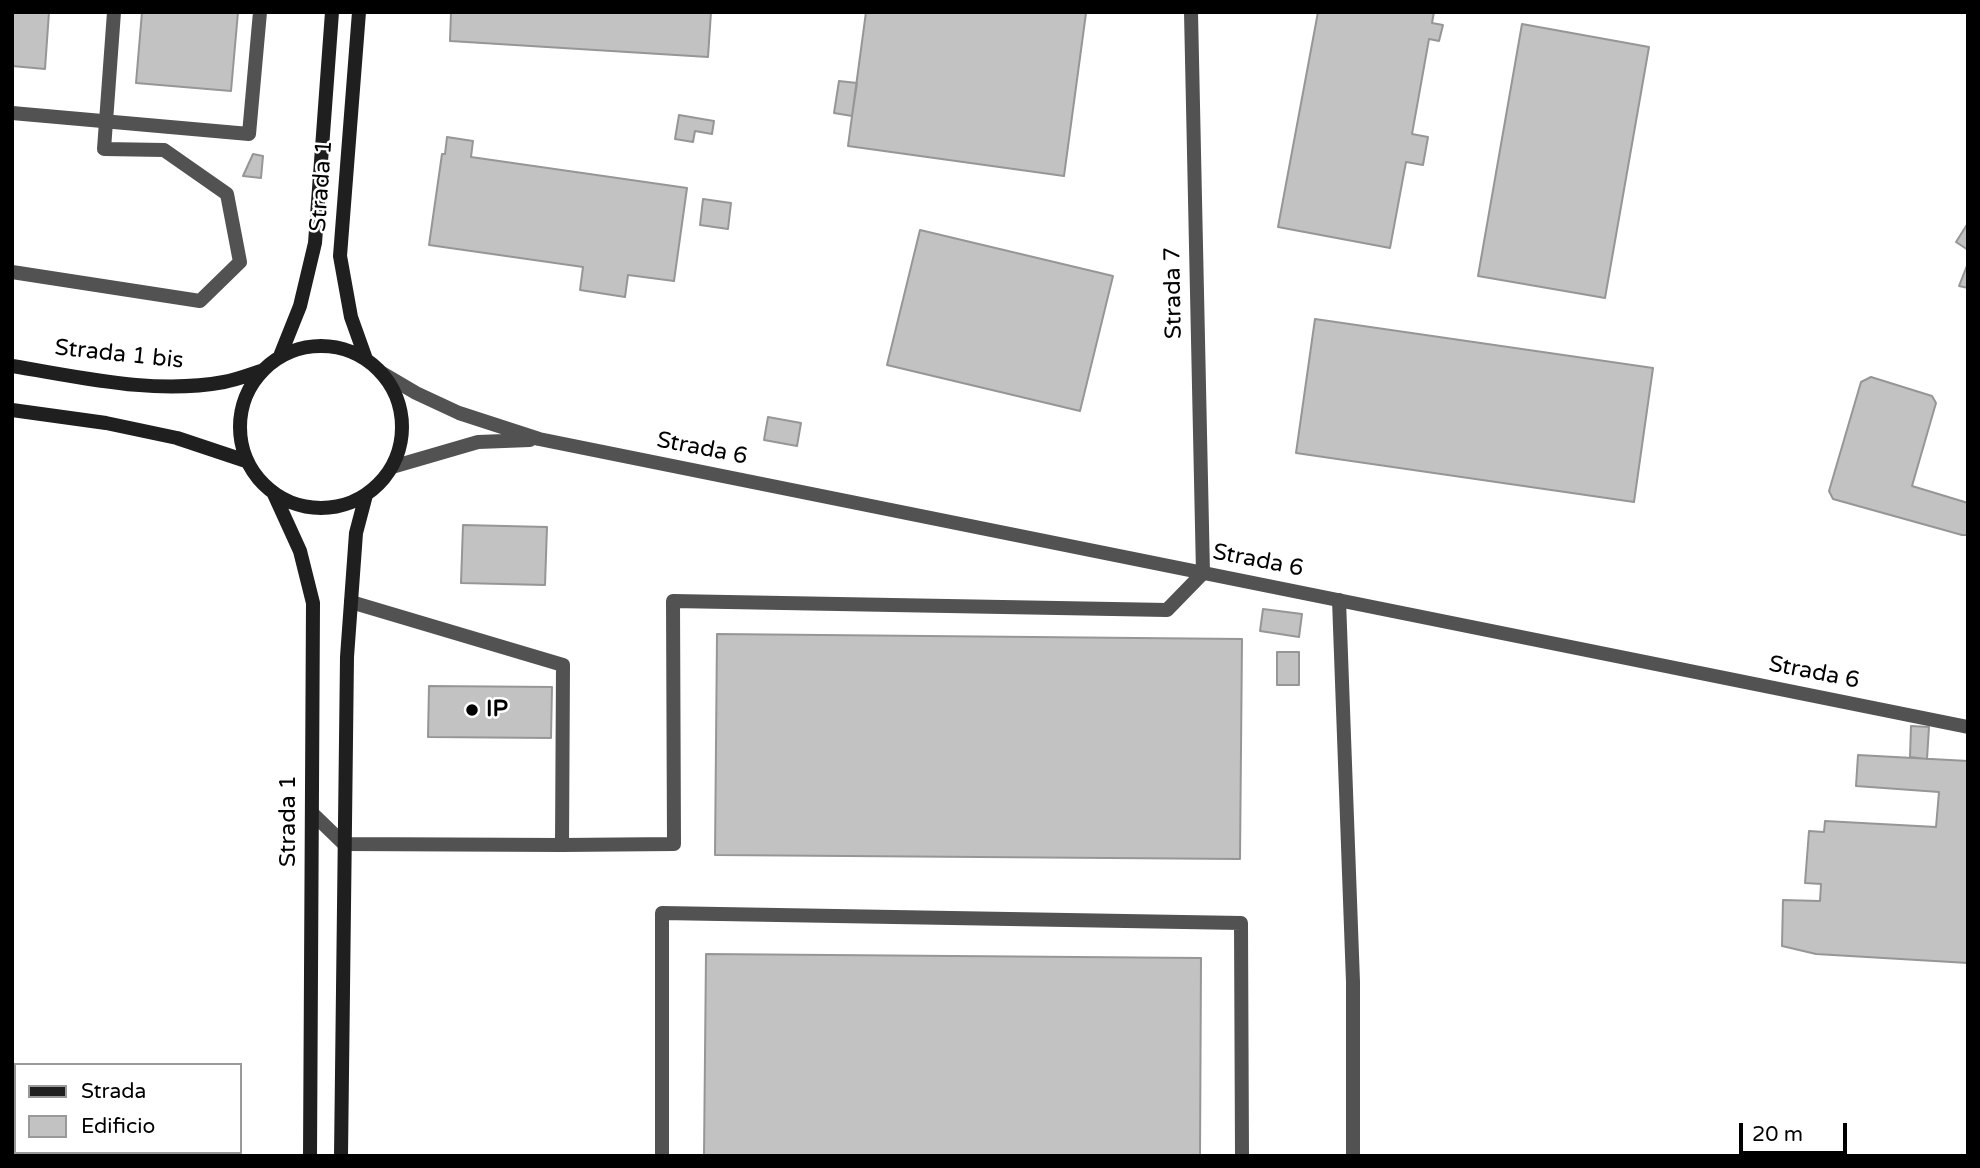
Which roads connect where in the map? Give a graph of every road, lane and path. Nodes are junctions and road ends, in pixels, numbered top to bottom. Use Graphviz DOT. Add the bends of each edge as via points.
graph roads {
  1 [pos="114,12"];
  2 [pos="260,12"];
  3 [pos="332,12"];
  4 [pos="359,12"];
  5 [pos="1191,12"];
  6 [pos="12,113"];
  7 [pos="106,121"];
  8 [pos="12,271"];
  9 [pos="281,356"];
  10 [pos="366,359"];
  11 [pos="12,366"];
  12 [pos="262,371"];
  13 [pos="382,373"];
  14 [pos="12,410"];
  15 [pos="539,439"];
  16 [pos="246,461"];
  17 [pos="392,467"];
  18 [pos="274,494"];
  19 [pos="366,495"];
  20 [pos="1203,573"];
  21 [pos="1339,600"];
  22 [pos="351,602"];
  23 [pos="1968,727"];
  24 [pos="312,813"];
  25 [pos="344,844"];
  26 [pos="562,845"];
  27 [pos="310,1156"];
  28 [pos="341,1156"];
  29 [pos="662,1156"];
  30 [pos="1242,1156"];
  31 [pos="1353,1156"];
  1 -- 7 [label="street"];
  2 -- 7 [label="street" via="249,134"];
  3 -- 9 [label="street, Strada 1" via="315,243 300,306"];
  4 -- 10 [label="street, Strada 1" via="340,256 351,317"];
  5 -- 20 [label="street, Strada 7"];
  6 -- 7 [label="street"];
  7 -- 8 [label="street" via="104,149 163,150 227,194 240,262 200,301"];
  9 -- 10 [label="street" via="297,349 332,346"];
  9 -- 12 [label="street"];
  10 -- 13 [label="street"];
  11 -- 12 [label="street, Strada 1 bis" via="176,387 225,382"];
  12 -- 16 [label="street" via="246,393 239,420"];
  13 -- 15 [label="street, Strada 6" via="459,413"];
  13 -- 17 [label="street" via="392,387 402,419"];
  14 -- 16 [label="street" via="177,438"];
  15 -- 17 [label="street, Strada 6" via="478,442"];
  15 -- 20 [label="street, Strada 6"];
  16 -- 18 [label="street"];
  17 -- 19 [label="street"];
  18 -- 19 [label="street" via="296,505 320,508 344,505"];
  18 -- 24 [label="street, Strada 1" via="300,551 313,603"];
  19 -- 22 [label="street" via="356,533"];
  20 -- 21 [label="street, Strada 6"];
  20 -- 26 [label="street" via="1167,610 673,601 674,844"];
  21 -- 23 [label="street, Strada 6"];
  21 -- 31 [label="street" via="1353,982"];
  22 -- 25 [label="street"];
  22 -- 26 [label="street" via="563,665"];
  24 -- 25 [label="street"];
  24 -- 27 [label="street, Strada 1"];
  25 -- 26 [label="street"];
  25 -- 28 [label="street"];
  29 -- 30 [label="street" via="662,913 1241,923"];
}
